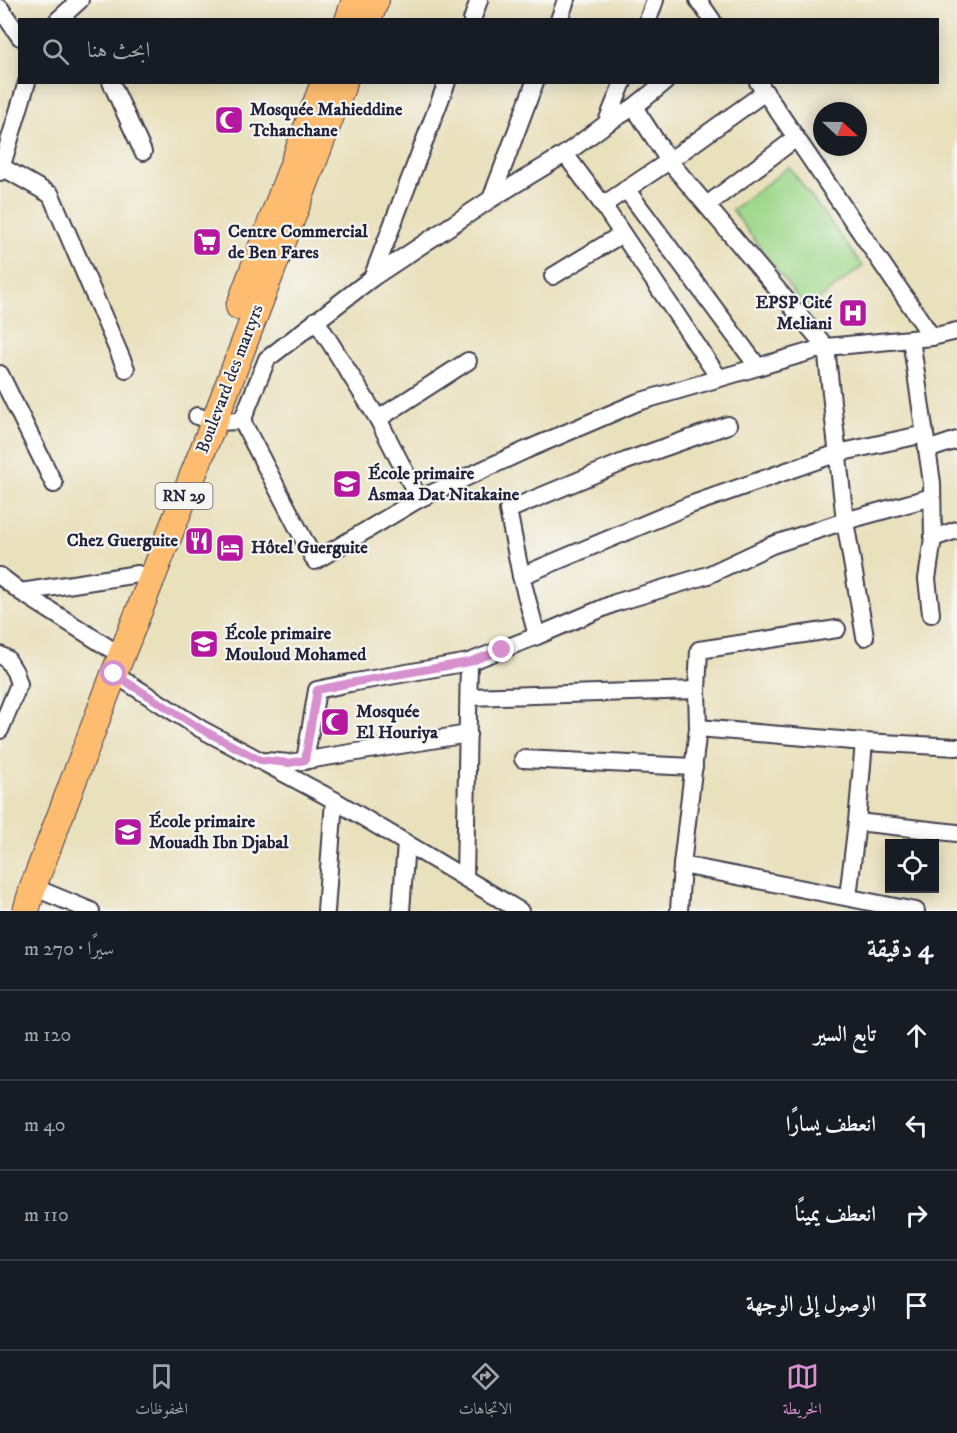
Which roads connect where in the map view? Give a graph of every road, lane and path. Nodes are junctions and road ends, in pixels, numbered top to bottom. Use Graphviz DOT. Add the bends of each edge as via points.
graph roads {
  1 [pos="355,0"];
  2 [pos="376,0"];
  3 [pos="479,0"];
  4 [pos="566,0"];
  5 [pos="656,0"];
  6 [pos="698,0"];
  7 [pos="0,8"];
  8 [pos="79,8"];
  9 [pos="62,18"];
  10 [pos="349,18"];
  11 [pos="369,18"];
  12 [pos="473,18"];
  13 [pos="560,18"];
  14 [pos="649,18"];
  15 [pos="711,18"];
  16 [pos="18,35"];
  17 [pos="26,84"];
  18 [pos="112,84"];
  19 [pos="323,84"];
  20 [pos="343,84"];
  21 [pos="446,84"];
  22 [pos="534,84"];
  23 [pos="622,84"];
  24 [pos="663,84"];
  25 [pos="761,87"];
  26 [pos="634,107"];
  27 [pos="606,124"];
  28 [pos="796,138"];
  29 [pos="143,152"];
  30 [pos="565,154"];
  31 [pos="669,161"];
  32 [pos="1,170"];
  33 [pos="626,189"];
  34 [pos="490,199"];
  35 [pos="603,205"];
  36 [pos="707,205"];
  37 [pos="622,234"];
  38 [pos="553,276"];
  39 [pos="372,278"];
  40 [pos="315,320"];
  41 [pos="957,331"];
  42 [pos="932,338"];
  43 [pos="911,339"];
  44 [pos="826,346"];
  45 [pos="468,361"];
  46 [pos="758,367"];
  47 [pos="126,369"];
  48 [pos="0,374"];
  49 [pos="719,378"];
  50 [pos="206,419"];
  51 [pos="378,419"];
  52 [pos="242,421"];
  53 [pos="728,424"];
  54 [pos="957,440"];
  55 [pos="926,442"];
  56 [pos="838,453"];
  57 [pos="54,484"];
  58 [pos="932,497"];
  59 [pos="419,500"];
  60 [pos="845,521"];
  61 [pos="957,530"];
  62 [pos="933,538"];
  63 [pos="138,574"];
  64 [pos="0,576"];
  65 [pos="522,576"];
  66 [pos="21,592"];
  67 [pos="931,614"];
  68 [pos="837,629"];
  69 [pos="537,636"];
  70 [pos="865,637"];
  71 [pos="109,648"];
  72 [pos="0,655"];
  73 [pos="469,662"];
  74 [pos="114,674"];
  75 [pos="697,690"];
  76 [pos="469,697"];
  77 [pos="698,728"];
  78 [pos="0,730"];
  79 [pos="468,734"];
  80 [pos="864,742"];
  81 [pos="957,747"];
  82 [pos="523,759"];
  83 [pos="260,760"];
  84 [pos="305,760"];
  85 [pos="694,767"];
  86 [pos="334,800"];
  87 [pos="858,822"];
  88 [pos="957,833"];
  89 [pos="406,843"];
  90 [pos="682,865"];
  91 [pos="465,878"];
  92 [pos="848,897"];
  93 [pos="29,899"];
  94 [pos="10,911"];
  95 [pos="91,911"];
  96 [pos="327,911"];
  97 [pos="401,911"];
  98 [pos="520,911"];
  99 [pos="679,911"];
  100 [pos="916,911"];
  1 -- 10 [label="highway"];
  2 -- 11 [label="highway"];
  3 -- 12 [label="street"];
  4 -- 13 [label="street"];
  5 -- 14 [label="street"];
  6 -- 15 [label="street"];
  7 -- 16 [label="street"];
  8 -- 9 [label="street"];
  17 -- 32 [label="street"];
  18 -- 29 [label="street"];
  19 -- 50 [label="highway, Boulevard des martyrs / RN 29"];
  20 -- 50 [label="highway, Boulevard des martyrs / RN 29"];
  21 -- 39 [label="street"];
  22 -- 34 [label="street"];
  23 -- 27 [label="street"];
  24 -- 26 [label="street"];
  25 -- 28 [label="street"];
  25 -- 31 [label="street"];
  26 -- 27 [label="street"];
  26 -- 31 [label="street"];
  27 -- 30 [label="street"];
  28 -- 36 [label="street"];
  28 -- 42 [label="street"];
  30 -- 34 [label="street"];
  30 -- 35 [label="street"];
  31 -- 33 [label="street"];
  31 -- 36 [label="street"];
  32 -- 47 [label="street" via="51,195"];
  33 -- 35 [label="street"];
  33 -- 46 [label="street"];
  34 -- 39 [label="street"];
  35 -- 37 [label="street"];
  36 -- 44 [label="street"];
  37 -- 38 [label="street"];
  37 -- 49 [label="street"];
  39 -- 40 [label="street"];
  40 -- 51 [label="street"];
  40 -- 52 [label="street" via="267,359"];
  41 -- 42 [label="street"];
  42 -- 43 [label="street"];
  43 -- 44 [label="street"];
  43 -- 55 [label="street"];
  44 -- 46 [label="street"];
  44 -- 56 [label="street"];
  45 -- 51 [label="street"];
  46 -- 49 [label="street"];
  48 -- 57 [label="street"];
  49 -- 59 [label="street" via="638,402"];
  50 -- 52 [label="street"];
  50 -- 63 [label="highway, Boulevard des martyrs / RN 29"];
  50 -- 74 [label="highway, Boulevard des martyrs / RN 29"];
  51 -- 59 [label="street"];
  52 -- 59 [label="street" via="315,561"];
  53 -- 65 [label="street" via="508,510"];
  54 -- 55 [label="street"];
  55 -- 56 [label="street"];
  55 -- 58 [label="street"];
  56 -- 60 [label="street"];
  56 -- 65 [label="street" via="690,505"];
  58 -- 60 [label="street"];
  58 -- 62 [label="street"];
  60 -- 69 [label="street" via="772,545 708,575 615,603"];
  60 -- 70 [label="street"];
  61 -- 62 [label="street"];
  62 -- 67 [label="street" via="927,579"];
  63 -- 66 [label="street"];
  63 -- 71 [label="highway, Boulevard des martyrs / RN 29"];
  64 -- 66 [label="street"];
  65 -- 69 [label="street"];
  66 -- 71 [label="street"];
  68 -- 75 [label="street" via="699,650"];
  69 -- 73 [label="street"];
  71 -- 94 [label="highway, Boulevard des martyrs / RN 29"];
  72 -- 78 [label="street" via="7,659 19,684"];
  73 -- 76 [label="street"];
  73 -- 84 [label="street" via="317,690"];
  74 -- 83 [label="street" via="201,729"];
  74 -- 93 [label="highway, Boulevard des martyrs / RN 29"];
  75 -- 76 [label="street"];
  75 -- 77 [label="street"];
  76 -- 79 [label="street"];
  77 -- 80 [label="street"];
  77 -- 85 [label="street"];
  79 -- 84 [label="street"];
  79 -- 91 [label="street"];
  80 -- 81 [label="street"];
  80 -- 87 [label="street"];
  82 -- 85 [label="street"];
  83 -- 84 [label="street"];
  83 -- 86 [label="street"];
  85 -- 90 [label="street"];
  86 -- 89 [label="street"];
  86 -- 96 [label="street"];
  87 -- 88 [label="street"];
  87 -- 92 [label="street"];
  89 -- 91 [label="street"];
  89 -- 97 [label="street"];
  90 -- 92 [label="street"];
  90 -- 99 [label="street"];
  91 -- 98 [label="street"];
  92 -- 100 [label="street"];
  93 -- 95 [label="street"];
}
